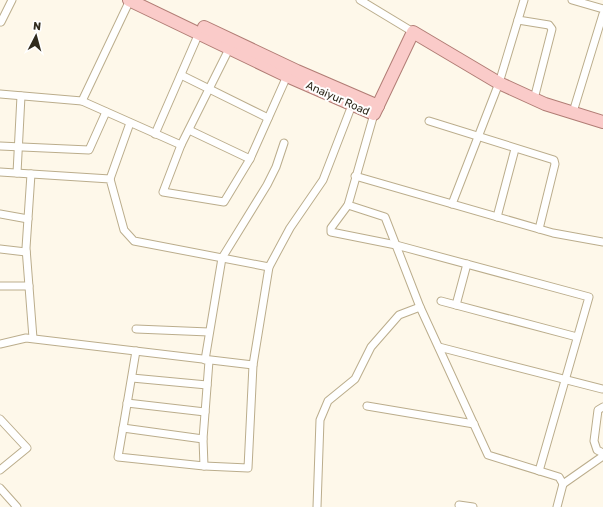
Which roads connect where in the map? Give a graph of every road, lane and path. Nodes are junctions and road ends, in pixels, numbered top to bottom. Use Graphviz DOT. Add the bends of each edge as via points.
graph roads {
  1 [pos="12,0"];
  2 [pos="130,0"];
  3 [pos="148,0"];
  4 [pos="360,0"];
  5 [pos="524,0"];
  6 [pos="572,0"];
  7 [pos="603,9"];
  8 [pos="603,14"];
  9 [pos="518,20"];
  10 [pos="1,22"];
  11 [pos="412,32"];
  12 [pos="199,33"];
  13 [pos="229,49"];
  14 [pos="181,75"];
  15 [pos="287,76"];
  16 [pos="499,82"];
  17 [pos="209,89"];
  18 [pos="0,94"];
  19 [pos="21,96"];
  20 [pos="534,99"];
  21 [pos="82,101"];
  22 [pos="352,106"];
  23 [pos="376,110"];
  24 [pos="106,112"];
  25 [pos="573,112"];
  26 [pos="268,118"];
  27 [pos="428,121"];
  28 [pos="130,122"];
  29 [pos="603,122"];
  30 [pos="189,130"];
  31 [pos="155,134"];
  32 [pos="478,138"];
  33 [pos="284,143"];
  34 [pos="181,145"];
  35 [pos="0,146"];
  36 [pos="18,146"];
  37 [pos="515,149"];
  38 [pos="250,160"];
  39 [pos="0,172"];
  40 [pos="17,173"];
  41 [pos="31,174"];
  42 [pos="355,176"];
  43 [pos="110,179"];
  44 [pos="452,204"];
  45 [pos="348,205"];
  46 [pos="0,214"];
  47 [pos="497,217"];
  48 [pos="28,219"];
  49 [pos="539,229"];
  50 [pos="603,242"];
  51 [pos="396,245"];
  52 [pos="0,249"];
  53 [pos="26,252"];
  54 [pos="222,258"];
  55 [pos="467,264"];
  56 [pos="268,267"];
  57 [pos="0,286"];
  58 [pos="29,286"];
  59 [pos="442,301"];
  60 [pos="456,305"];
  61 [pos="420,308"];
  62 [pos="136,329"];
  63 [pos="209,332"];
  64 [pos="577,337"];
  65 [pos="33,338"];
  66 [pos="0,344"];
  67 [pos="439,347"];
  68 [pos="136,351"];
  69 [pos="207,360"];
  70 [pos="253,365"];
  71 [pos="132,378"];
  72 [pos="565,380"];
  73 [pos="207,385"];
  74 [pos="602,389"];
  75 [pos="127,404"];
  76 [pos="367,406"];
  77 [pos="603,407"];
  78 [pos="205,412"];
  79 [pos="0,419"];
  80 [pos="474,424"];
  81 [pos="123,428"];
  82 [pos="203,439"];
  83 [pos="603,453"];
  84 [pos="603,456"];
  85 [pos="204,466"];
  86 [pos="0,470"];
  87 [pos="539,471"];
  88 [pos="563,484"];
  89 [pos="0,488"];
  90 [pos="459,505"];
  91 [pos="17,507"];
  92 [pos="317,507"];
  93 [pos="473,507"];
  94 [pos="556,507"];
  1 -- 10 [label="street"];
  2 -- 12 [label="main road, Anaiyur Road"];
  2 -- 21 [label="street"];
  3 -- 23 [label="main road, Anaiyur Road"];
  4 -- 11 [label="street"];
  5 -- 9 [label="street"];
  6 -- 7 [label="street"];
  8 -- 25 [label="street"];
  9 -- 16 [label="street"];
  9 -- 20 [label="street" via="549,25 552,29"];
  11 -- 16 [label="main road"];
  11 -- 23 [label="main road"];
  12 -- 13 [label="main road, Anaiyur Road"];
  12 -- 14 [label="street"];
  13 -- 15 [label="main road, Anaiyur Road"];
  13 -- 17 [label="street"];
  14 -- 17 [label="street"];
  14 -- 31 [label="street"];
  15 -- 22 [label="main road, Anaiyur Road"];
  15 -- 26 [label="street"];
  16 -- 20 [label="main road"];
  16 -- 32 [label="street"];
  17 -- 26 [label="street"];
  17 -- 30 [label="street"];
  18 -- 19 [label="street"];
  19 -- 21 [label="street"];
  19 -- 36 [label="street"];
  20 -- 25 [label="main road"];
  21 -- 24 [label="street"];
  22 -- 23 [label="main road, Anaiyur Road"];
  22 -- 56 [label="street" via="323,180 290,228"];
  23 -- 42 [label="street"];
  24 -- 28 [label="street"];
  24 -- 36 [label="street" via="89,150"];
  25 -- 29 [label="main road"];
  26 -- 38 [label="street"];
  27 -- 32 [label="street"];
  28 -- 31 [label="street"];
  28 -- 43 [label="street"];
  30 -- 34 [label="street"];
  30 -- 38 [label="street"];
  31 -- 34 [label="street"];
  32 -- 37 [label="street"];
  32 -- 44 [label="street"];
  33 -- 54 [label="street" via="267,185"];
  34 -- 38 [label="street" via="164,192 224,202"];
  35 -- 36 [label="street"];
  36 -- 40 [label="street"];
  37 -- 47 [label="street"];
  37 -- 49 [label="street" via="551,158 555,164"];
  39 -- 40 [label="street"];
  40 -- 41 [label="street"];
  41 -- 43 [label="street"];
  41 -- 48 [label="street"];
  42 -- 44 [label="street"];
  42 -- 45 [label="street"];
  43 -- 54 [label="street" via="124,230 134,241"];
  44 -- 47 [label="street"];
  45 -- 51 [label="street" via="385,217"];
  45 -- 51 [label="street" via="331,228 331,232"];
  46 -- 48 [label="street"];
  47 -- 49 [label="street"];
  48 -- 53 [label="street"];
  49 -- 50 [label="street"];
  51 -- 55 [label="street"];
  51 -- 61 [label="street"];
  52 -- 53 [label="street"];
  53 -- 58 [label="street"];
  54 -- 56 [label="street"];
  54 -- 63 [label="street"];
  55 -- 60 [label="street"];
  55 -- 64 [label="street" via="589,297"];
  56 -- 70 [label="street"];
  57 -- 58 [label="street"];
  58 -- 65 [label="street"];
  59 -- 60 [label="street"];
  60 -- 64 [label="street"];
  61 -- 67 [label="street"];
  61 -- 92 [label="street" via="399,315 371,347 355,379 328,401 320,420"];
  62 -- 63 [label="street"];
  63 -- 69 [label="street"];
  64 -- 72 [label="street"];
  65 -- 66 [label="street"];
  65 -- 68 [label="street"];
  67 -- 72 [label="street"];
  67 -- 80 [label="street"];
  68 -- 69 [label="street"];
  68 -- 71 [label="street"];
  69 -- 70 [label="street"];
  69 -- 73 [label="street"];
  70 -- 85 [label="street" via="248,468"];
  71 -- 73 [label="street"];
  71 -- 75 [label="street"];
  72 -- 74 [label="street"];
  72 -- 87 [label="street"];
  73 -- 78 [label="street"];
  75 -- 78 [label="street"];
  75 -- 81 [label="street"];
  76 -- 80 [label="street"];
  77 -- 83 [label="street" via="598,410 594,441 597,450"];
  78 -- 82 [label="street"];
  79 -- 86 [label="street" via="27,448"];
  80 -- 87 [label="street" via="488,455"];
  81 -- 82 [label="street"];
  81 -- 85 [label="street" via="118,457"];
  82 -- 85 [label="street"];
  84 -- 88 [label="street"];
  87 -- 88 [label="street" via="559,477"];
  88 -- 94 [label="street"];
  89 -- 91 [label="street"];
  90 -- 93 [label="street"];
}
